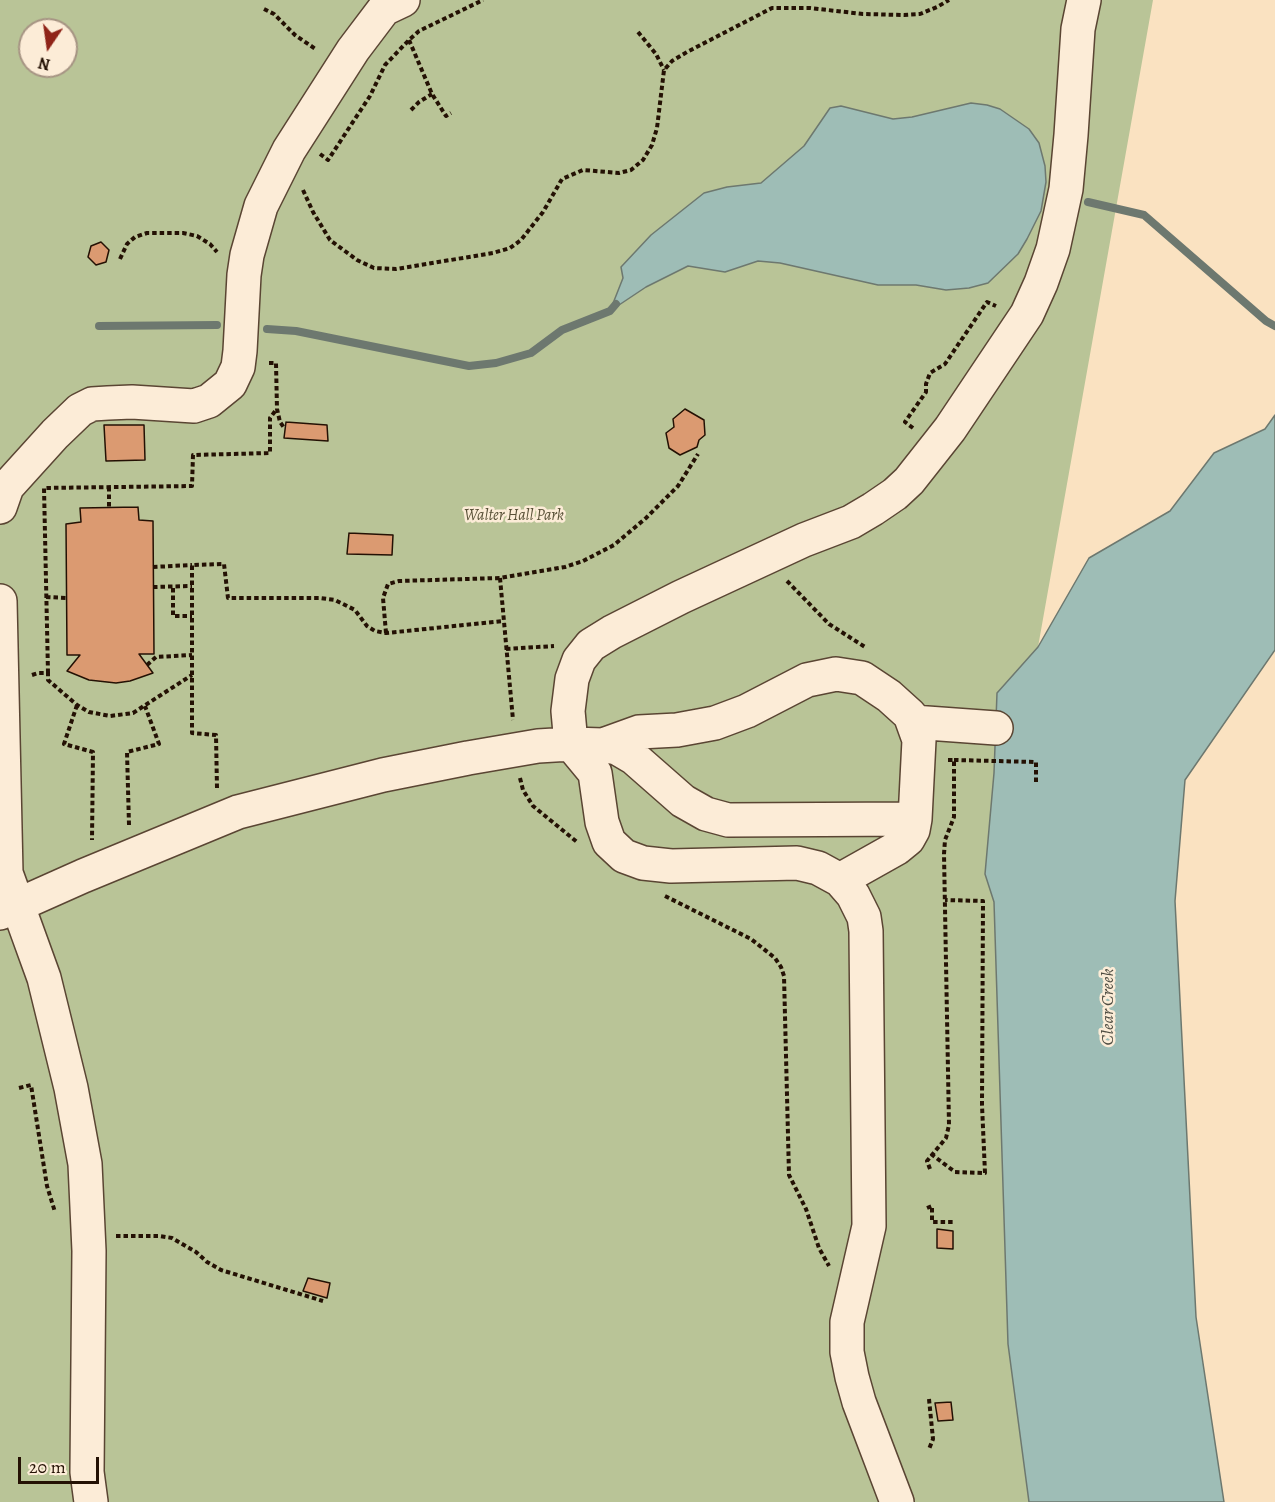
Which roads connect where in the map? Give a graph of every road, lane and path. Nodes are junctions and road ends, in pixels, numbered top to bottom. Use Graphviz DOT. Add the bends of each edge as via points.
graph roads {
  1 [pos="403,0"];
  2 [pos="483,0"];
  3 [pos="949,0"];
  4 [pos="1084,0"];
  5 [pos="264,9"];
  6 [pos="638,32"];
  7 [pos="409,40"];
  8 [pos="342,66"];
  9 [pos="664,70"];
  10 [pos="432,94"];
  11 [pos="411,110"];
  12 [pos="451,113"];
  13 [pos="314,150"];
  14 [pos="298,182"];
  15 [pos="120,259"];
  16 [pos="246,267"];
  17 [pos="1001,309"];
  18 [pos="267,363"];
  19 [pos="277,409"];
  20 [pos="285,429"];
  21 [pos="919,433"];
  22 [pos="698,454"];
  23 [pos="109,487"];
  24 [pos="0,507"];
  25 [pos="109,507"];
  26 [pos="192,565"];
  27 [pos="153,567"];
  28 [pos="500,578"];
  29 [pos="192,586"];
  30 [pos="153,587"];
  31 [pos="173,588"];
  32 [pos="46,597"];
  33 [pos="67,598"];
  34 [pos="0,601"];
  35 [pos="192,616"];
  36 [pos="504,621"];
  37 [pos="386,633"];
  38 [pos="506,649"];
  39 [pos="192,655"];
  40 [pos="568,657"];
  41 [pos="147,665"];
  42 [pos="48,672"];
  43 [pos="192,675"];
  44 [pos="30,676"];
  45 [pos="77,705"];
  46 [pos="145,706"];
  47 [pos="916,731"];
  48 [pos="995,736"];
  49 [pos="587,744"];
  50 [pos="515,750"];
  51 [pos="954,760"];
  52 [pos="1036,782"];
  53 [pos="215,796"];
  54 [pos="915,819"];
  55 [pos="129,832"];
  56 [pos="580,844"];
  57 [pos="92,846"];
  58 [pos="840,880"];
  59 [pos="664,896"];
  60 [pos="945,900"];
  61 [pos="9,910"];
  62 [pos="19,1088"];
  63 [pos="931,1154"];
  64 [pos="927,1208"];
  65 [pos="56,1217"];
  66 [pos="955,1222"];
  67 [pos="89,1238"];
  68 [pos="833,1273"];
  69 [pos="323,1301"];
  70 [pos="929,1399"];
  71 [pos="929,1449"];
  72 [pos="91,1502"];
  73 [pos="897,1502"];
  1 -- 8 [label="lane" via="384,9"];
  2 -- 7 [label="path"];
  3 -- 9 [label="path" via="920,14 904,15 772,8 672,61"];
  4 -- 40 [label="lane" via="1078,29 1066,189 1041,283 1027,314 909,481 851,522 804,540 612,632 591,645 579,660"];
  5 -- 8 [label="path"];
  6 -- 9 [label="path"];
  7 -- 10 [label="path"];
  7 -- 13 [label="path" via="385,65 370,96 328,160"];
  8 -- 16 [label="lane" via="277,171 253,230"];
  9 -- 14 [label="path" via="657,128 643,160 620,173 583,170 562,179 532,227 510,248 419,266 374,268 357,261 330,240"];
  10 -- 11 [label="path"];
  10 -- 12 [label="path" via="446,116"];
  15 -- 16 [label="path" via="135,237 183,233 210,244 218,253 219,263"];
  16 -- 24 [label="lane" via="238,368 230,384 209,401 194,406 92,404 69,419 26,465 7,487"];
  17 -- 21 [label="path" via="987,302 945,364 930,374 926,392 905,422"];
  18 -- 19 [label="path" via="276,363"];
  19 -- 20 [label="path"];
  19 -- 23 [label="path" via="270,418 270,453 193,455 192,486"];
  22 -- 28 [label="path" via="678,486 614,545 565,567"];
  23 -- 25 [label="path"];
  23 -- 32 [label="path" via="44,488"];
  26 -- 27 [label="path"];
  26 -- 29 [label="path"];
  26 -- 37 [label="path" via="224,564 228,598 335,600 355,610 367,626"];
  28 -- 36 [label="path"];
  28 -- 37 [label="path" via="388,584 383,598"];
  29 -- 31 [label="path"];
  29 -- 35 [label="path"];
  30 -- 31 [label="path"];
  31 -- 35 [label="path" via="173,616"];
  32 -- 33 [label="path"];
  32 -- 42 [label="path"];
  34 -- 61 [label="lane"];
  35 -- 39 [label="path"];
  36 -- 37 [label="path"];
  36 -- 38 [label="path"];
  38 -- 40 [label="path"];
  38 -- 50 [label="path"];
  39 -- 41 [label="path" via="156,657"];
  39 -- 43 [label="path"];
  40 -- 49 [label="lane" via="569,699"];
  42 -- 44 [label="path"];
  42 -- 45 [label="path" via="48,680"];
  43 -- 46 [label="path"];
  43 -- 53 [label="path" via="192,733 216,735"];
  45 -- 46 [label="path" via="110,716 133,713"];
  45 -- 57 [label="path" via="64,744 93,752"];
  46 -- 55 [label="path" via="159,744 127,752"];
  47 -- 48 [label="lane"];
  47 -- 49 [label="lane" via="910,715 889,696 862,678 836,674 807,680 715,723 639,732"];
  47 -- 54 [label="lane"];
  49 -- 50 [label="lane"];
  49 -- 54 [label="lane" via="617,748 682,801 728,820"];
  49 -- 58 [label="lane" via="605,832 609,842 624,856 642,863 671,866 797,863 818,868"];
  50 -- 56 [label="path" via="523,790 533,806"];
  50 -- 61 [label="lane" via="383,775 238,812"];
  51 -- 52 [label="path" via="1036,762"];
  54 -- 58 [label="lane" via="913,830 902,843"];
  58 -- 73 [label="lane" via="853,895 866,931 869,1226 847,1322 848,1352 859,1402"];
  59 -- 68 [label="path" via="751,939 781,967 789,1175"];
  60 -- 63 [label="path" via="983,901 985,1173 955,1172"];
  61 -- 67 [label="lane" via="44,978 71,1088 85,1164"];
  62 -- 65 [label="path" via="31,1085 47,1186"];
  64 -- 66 [label="path" via="932,1206 932,1222"];
  67 -- 69 [label="path" via="172,1238 221,1270"];
  67 -- 72 [label="lane" via="87,1472"];
  70 -- 71 [label="path" via="933,1439"];
}
